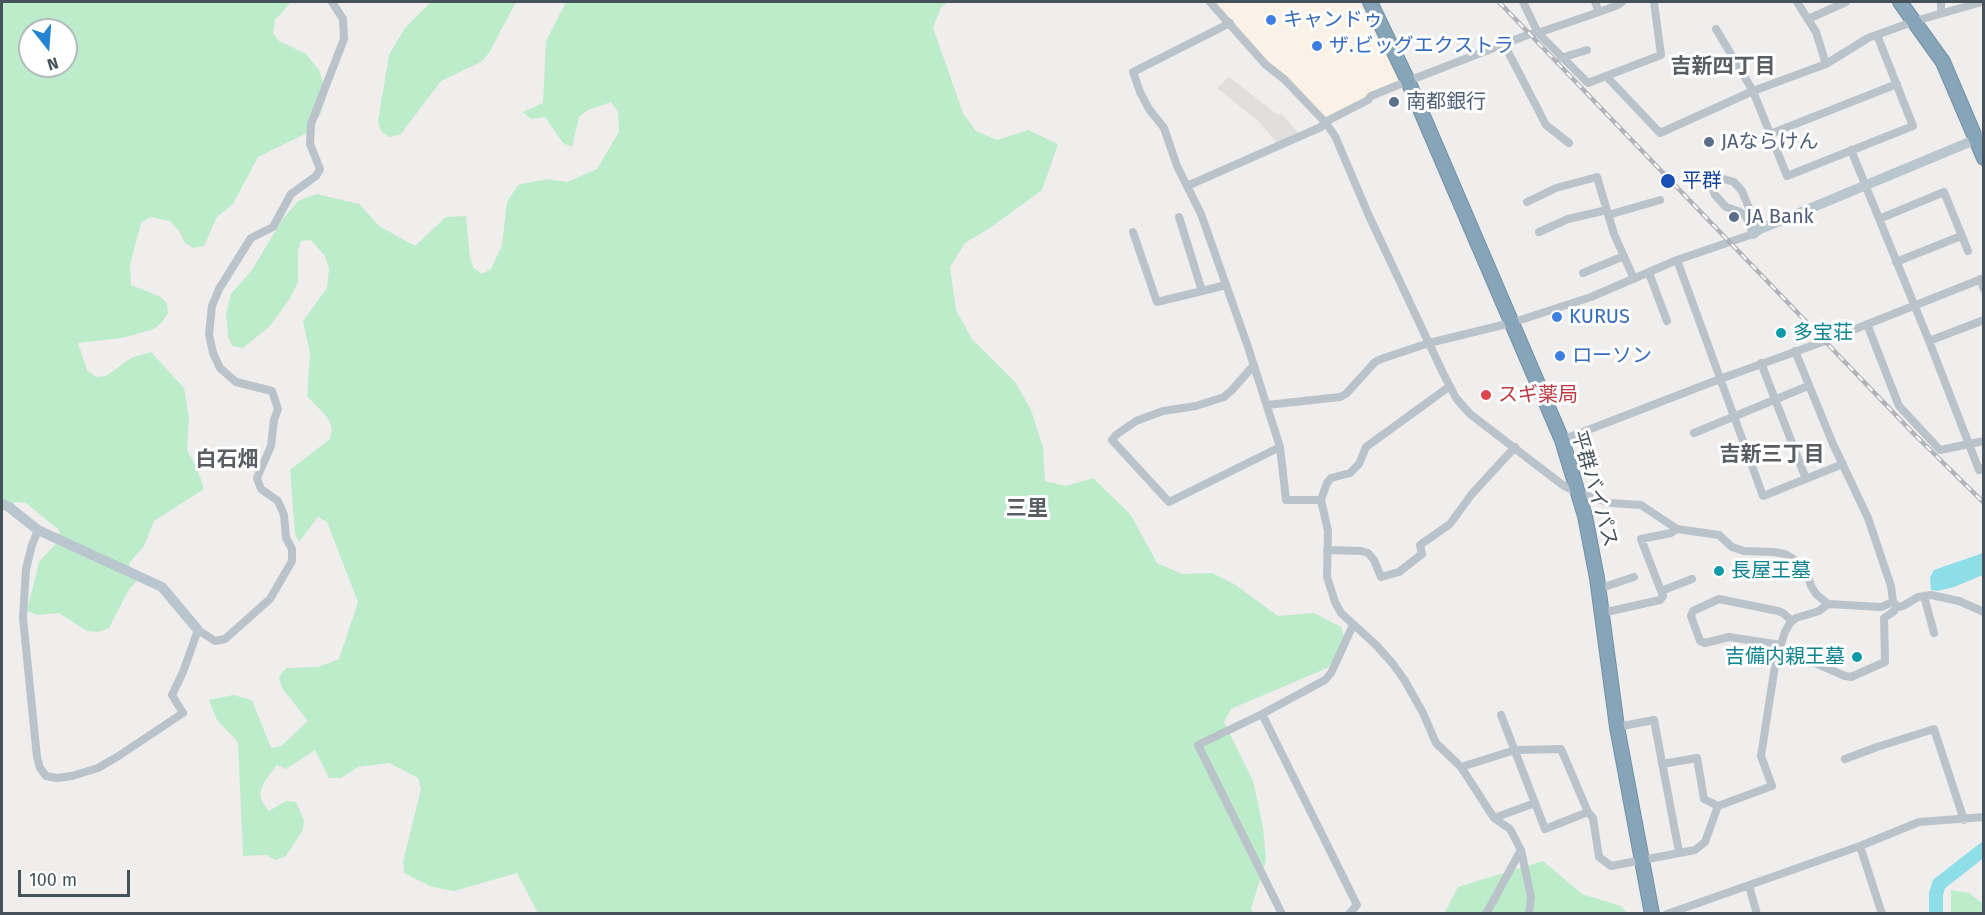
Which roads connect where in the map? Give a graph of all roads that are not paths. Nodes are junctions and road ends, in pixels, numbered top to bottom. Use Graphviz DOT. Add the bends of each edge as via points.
graph roads {
  1 [pos="332,2"];
  2 [pos="1210,2"];
  3 [pos="1371,2"];
  4 [pos="1523,2"];
  5 [pos="1595,2"];
  6 [pos="1622,2"];
  7 [pos="1654,2"];
  8 [pos="1797,2"];
  9 [pos="1846,2"];
  10 [pos="1900,2"];
  11 [pos="1941,2"];
  12 [pos="1982,2"];
  13 [pos="1599,12"];
  14 [pos="1941,13"];
  15 [pos="1808,19"];
  16 [pos="1915,21"];
  17 [pos="1230,23"];
  18 [pos="1716,29"];
  19 [pos="1538,33"];
  20 [pos="1877,35"];
  21 [pos="1504,44"];
  22 [pos="1587,50"];
  23 [pos="1561,58"];
  24 [pos="1826,64"];
  25 [pos="1607,77"];
  26 [pos="1408,81"];
  27 [pos="1897,84"];
  28 [pos="1753,91"];
  29 [pos="1325,122"];
  30 [pos="1770,134"];
  31 [pos="1980,138"];
  32 [pos="1569,143"];
  33 [pos="1851,150"];
  34 [pos="1983,158"];
  35 [pos="1865,185"];
  36 [pos="1187,186"];
  37 [pos="1660,200"];
  38 [pos="1527,202"];
  39 [pos="1607,212"];
  40 [pos="1179,217"];
  41 [pos="1879,219"];
  42 [pos="1133,232"];
  43 [pos="1539,232"];
  44 [pos="1755,232"];
  45 [pos="1961,236"];
  46 [pos="1968,252"];
  47 [pos="1624,256"];
  48 [pos="1677,260"];
  49 [pos="1896,262"];
  50 [pos="1583,273"];
  51 [pos="1649,273"];
  52 [pos="1982,278"];
  53 [pos="1634,279"];
  54 [pos="1226,285"];
  55 [pos="1983,289"];
  56 [pos="1202,291"];
  57 [pos="1914,306"];
  58 [pos="1983,320"];
  59 [pos="1667,321"];
  60 [pos="1510,323"];
  61 [pos="1867,324"];
  62 [pos="1929,341"];
  63 [pos="1429,343"];
  64 [pos="1795,351"];
  65 [pos="1761,363"];
  66 [pos="1254,365"];
  67 [pos="1720,379"];
  68 [pos="1450,386"];
  69 [pos="1808,386"];
  70 [pos="1775,399"];
  71 [pos="1267,405"];
  72 [pos="1734,416"];
  73 [pos="1694,433"];
  74 [pos="1562,440"];
  75 [pos="1983,441"];
  76 [pos="1969,445"];
  77 [pos="1280,447"];
  78 [pos="1515,447"];
  79 [pos="1843,464"];
  80 [pos="1983,468"];
  81 [pos="1806,479"];
  82 [pos="1578,493"];
  83 [pos="1321,500"];
  84 [pos="2,504"];
  85 [pos="1677,529"];
  86 [pos="38,530"];
  87 [pos="1327,550"];
  88 [pos="1634,577"];
  89 [pos="1692,579"];
  90 [pos="1598,589"];
  91 [pos="1661,591"];
  92 [pos="1924,596"];
  93 [pos="1828,604"];
  94 [pos="1895,604"];
  95 [pos="1983,612"];
  96 [pos="1602,613"];
  97 [pos="1792,621"];
  98 [pos="1353,625"];
  99 [pos="198,630"];
  100 [pos="1934,633"];
  101 [pos="1781,645"];
  102 [pos="1776,659"];
  103 [pos="1262,714"];
  104 [pos="1501,715"];
  105 [pos="1617,727"];
  106 [pos="1515,750"];
  107 [pos="1845,759"];
  108 [pos="1662,764"];
  109 [pos="1461,767"];
  110 [pos="1535,803"];
  111 [pos="1718,806"];
  112 [pos="1588,812"];
  113 [pos="1983,817"];
  114 [pos="1494,818"];
  115 [pos="1964,820"];
  116 [pos="1860,846"];
  117 [pos="1521,850"];
  118 [pos="1679,852"];
  119 [pos="1642,859"];
  120 [pos="1749,886"];
  121 [pos="1282,914"];
  122 [pos="1349,914"];
  123 [pos="1486,914"];
  124 [pos="1529,914"];
  125 [pos="1652,914"];
  126 [pos="1667,914"];
  127 [pos="1757,914"];
  128 [pos="1882,914"];
  1 -- 99 [label="street" via="343,19 344,39 311,124 309,144 320,169 291,194 273,227 251,238 219,289 212,306 209,334 220,368 236,382 272,391 278,409 271,446 257,478 261,489 278,501 284,515 292,561 270,599 225,639 215,641"];
  2 -- 17 [label="street"];
  3 -- 26 [label="highway, 平群バイパス"];
  4 -- 19 [label="street"];
  5 -- 13 [label="street"];
  6 -- 13 [label="street"];
  7 -- 25 [label="street" via="1661,56"];
  8 -- 15 [label="street"];
  9 -- 15 [label="street"];
  10 -- 16 [label="highway"];
  11 -- 14 [label="street"];
  12 -- 14 [label="street"];
  13 -- 19 [label="street"];
  14 -- 16 [label="street"];
  15 -- 24 [label="street"];
  16 -- 20 [label="street"];
  16 -- 31 [label="highway" via="1943,62"];
  17 -- 29 [label="street" via="1266,65"];
  17 -- 36 [label="street" via="1133,72 1149,109 1164,128"];
  18 -- 28 [label="street"];
  19 -- 21 [label="street"];
  19 -- 23 [label="street"];
  20 -- 24 [label="street"];
  20 -- 27 [label="street"];
  21 -- 26 [label="street"];
  21 -- 32 [label="street" via="1546,125"];
  22 -- 23 [label="street"];
  23 -- 25 [label="street" via="1588,84"];
  24 -- 28 [label="street"];
  25 -- 28 [label="street" via="1660,133"];
  26 -- 29 [label="street"];
  26 -- 60 [label="highway, 平群バイパス"];
  27 -- 30 [label="street"];
  27 -- 33 [label="street" via="1913,126"];
  28 -- 30 [label="street"];
  29 -- 36 [label="street"];
  29 -- 63 [label="street" via="1335,136"];
  30 -- 33 [label="street" via="1787,176"];
  31 -- 34 [label="highway"];
  31 -- 35 [label="street"];
  33 -- 35 [label="street"];
  35 -- 41 [label="street"];
  35 -- 44 [label="street"];
  36 -- 54 [label="street"];
  37 -- 39 [label="street"];
  38 -- 39 [label="street" via="1556,188 1597,177"];
  39 -- 43 [label="street" via="1568,219"];
  39 -- 47 [label="street"];
  40 -- 56 [label="street"];
  41 -- 45 [label="street" via="1944,192"];
  41 -- 49 [label="street"];
  42 -- 56 [label="street" via="1157,302"];
  44 -- 44 [label="street" via="1746,216 1726,207 1714,195 1714,185 1719,181 1730,179 1742,191"];
  44 -- 48 [label="street"];
  45 -- 46 [label="street"];
  45 -- 49 [label="street"];
  47 -- 50 [label="street"];
  47 -- 53 [label="street"];
  48 -- 51 [label="street"];
  48 -- 67 [label="street"];
  49 -- 57 [label="street"];
  51 -- 53 [label="street"];
  51 -- 59 [label="street"];
  52 -- 55 [label="street"];
  52 -- 57 [label="street"];
  53 -- 60 [label="street"];
  54 -- 56 [label="street"];
  54 -- 66 [label="street"];
  57 -- 61 [label="street"];
  57 -- 62 [label="street"];
  58 -- 62 [label="street"];
  60 -- 63 [label="street"];
  60 -- 74 [label="highway, 平群バイパス"];
  61 -- 64 [label="street"];
  61 -- 76 [label="street" via="1899,406 1940,450"];
  62 -- 76 [label="street"];
  63 -- 68 [label="street"];
  63 -- 71 [label="street" via="1375,362 1340,397"];
  64 -- 65 [label="street"];
  64 -- 69 [label="street"];
  65 -- 67 [label="street"];
  65 -- 70 [label="street"];
  66 -- 71 [label="street"];
  66 -- 77 [label="street" via="1224,397 1136,421 1112,440 1169,502"];
  67 -- 72 [label="street"];
  67 -- 74 [label="street"];
  68 -- 78 [label="street" via="1470,414"];
  68 -- 83 [label="street" via="1366,447 1350,473 1331,478"];
  69 -- 70 [label="street"];
  69 -- 79 [label="street"];
  70 -- 72 [label="street"];
  70 -- 81 [label="street"];
  71 -- 77 [label="street"];
  72 -- 73 [label="street"];
  72 -- 81 [label="street" via="1763,496"];
  74 -- 82 [label="highway, 平群バイパス"];
  75 -- 76 [label="street"];
  76 -- 80 [label="street" via="1979,471"];
  77 -- 83 [label="street" via="1286,500"];
  78 -- 82 [label="street"];
  78 -- 87 [label="street" via="1450,524 1420,544 1422,554 1399,572 1381,577 1368,553"];
  79 -- 81 [label="street"];
  79 -- 94 [label="street" via="1872,529"];
  82 -- 85 [label="street" via="1611,504 1641,505"];
  82 -- 90 [label="highway, 平群バイパス"];
  83 -- 87 [label="street" via="1328,531"];
  84 -- 86 [label="street"];
  85 -- 91 [label="street" via="1641,539"];
  85 -- 93 [label="street" via="1719,536 1744,551 1785,554 1805,566 1811,586"];
  86 -- 99 [label="street" via="162,587"];
  86 -- 99 [label="street" via="26,569 23,618 37,757 46,776 72,776 98,768 183,713 172,695"];
  87 -- 98 [label="street" via="1327,577 1335,602"];
  88 -- 90 [label="street"];
  89 -- 91 [label="street"];
  90 -- 96 [label="highway, 平群バイパス"];
  91 -- 96 [label="street" via="1660,600"];
  92 -- 94 [label="street"];
  92 -- 95 [label="street" via="1959,601"];
  92 -- 100 [label="street"];
  93 -- 94 [label="street"];
  93 -- 97 [label="street"];
  94 -- 102 [label="street" via="1893,612 1884,618 1885,662 1851,677 1815,663"];
  96 -- 105 [label="highway, 平群バイパス"];
  97 -- 101 [label="street"];
  97 -- 101 [label="street" via="1778,611 1719,599 1693,611 1691,616 1700,641 1705,643 1729,637"];
  98 -- 103 [label="street" via="1325,680"];
  98 -- 109 [label="street" via="1393,664 1436,743"];
  101 -- 102 [label="street"];
  102 -- 111 [label="street" via="1761,756 1772,786"];
  103 -- 121 [label="street" via="1198,745"];
  103 -- 122 [label="street" via="1357,905"];
  104 -- 106 [label="street"];
  105 -- 108 [label="street" via="1654,720"];
  105 -- 119 [label="highway, 平群バイパス"];
  106 -- 109 [label="street"];
  106 -- 110 [label="street"];
  106 -- 112 [label="street" via="1561,749"];
  107 -- 115 [label="street" via="1934,729"];
  108 -- 111 [label="street" via="1697,758 1704,799"];
  108 -- 118 [label="street"];
  109 -- 114 [label="street"];
  110 -- 112 [label="street" via="1545,829"];
  110 -- 114 [label="street"];
  111 -- 118 [label="street" via="1705,842 1695,850"];
  112 -- 119 [label="street" via="1593,818 1599,857 1611,866"];
  113 -- 115 [label="street"];
  114 -- 117 [label="street" via="1510,829"];
  115 -- 116 [label="street" via="1919,822"];
  116 -- 120 [label="street"];
  116 -- 128 [label="street"];
  117 -- 123 [label="street"];
  117 -- 124 [label="street" via="1531,897"];
  118 -- 119 [label="street"];
  119 -- 125 [label="highway, 平群バイパス"];
  120 -- 126 [label="street"];
  120 -- 127 [label="street"];
}
